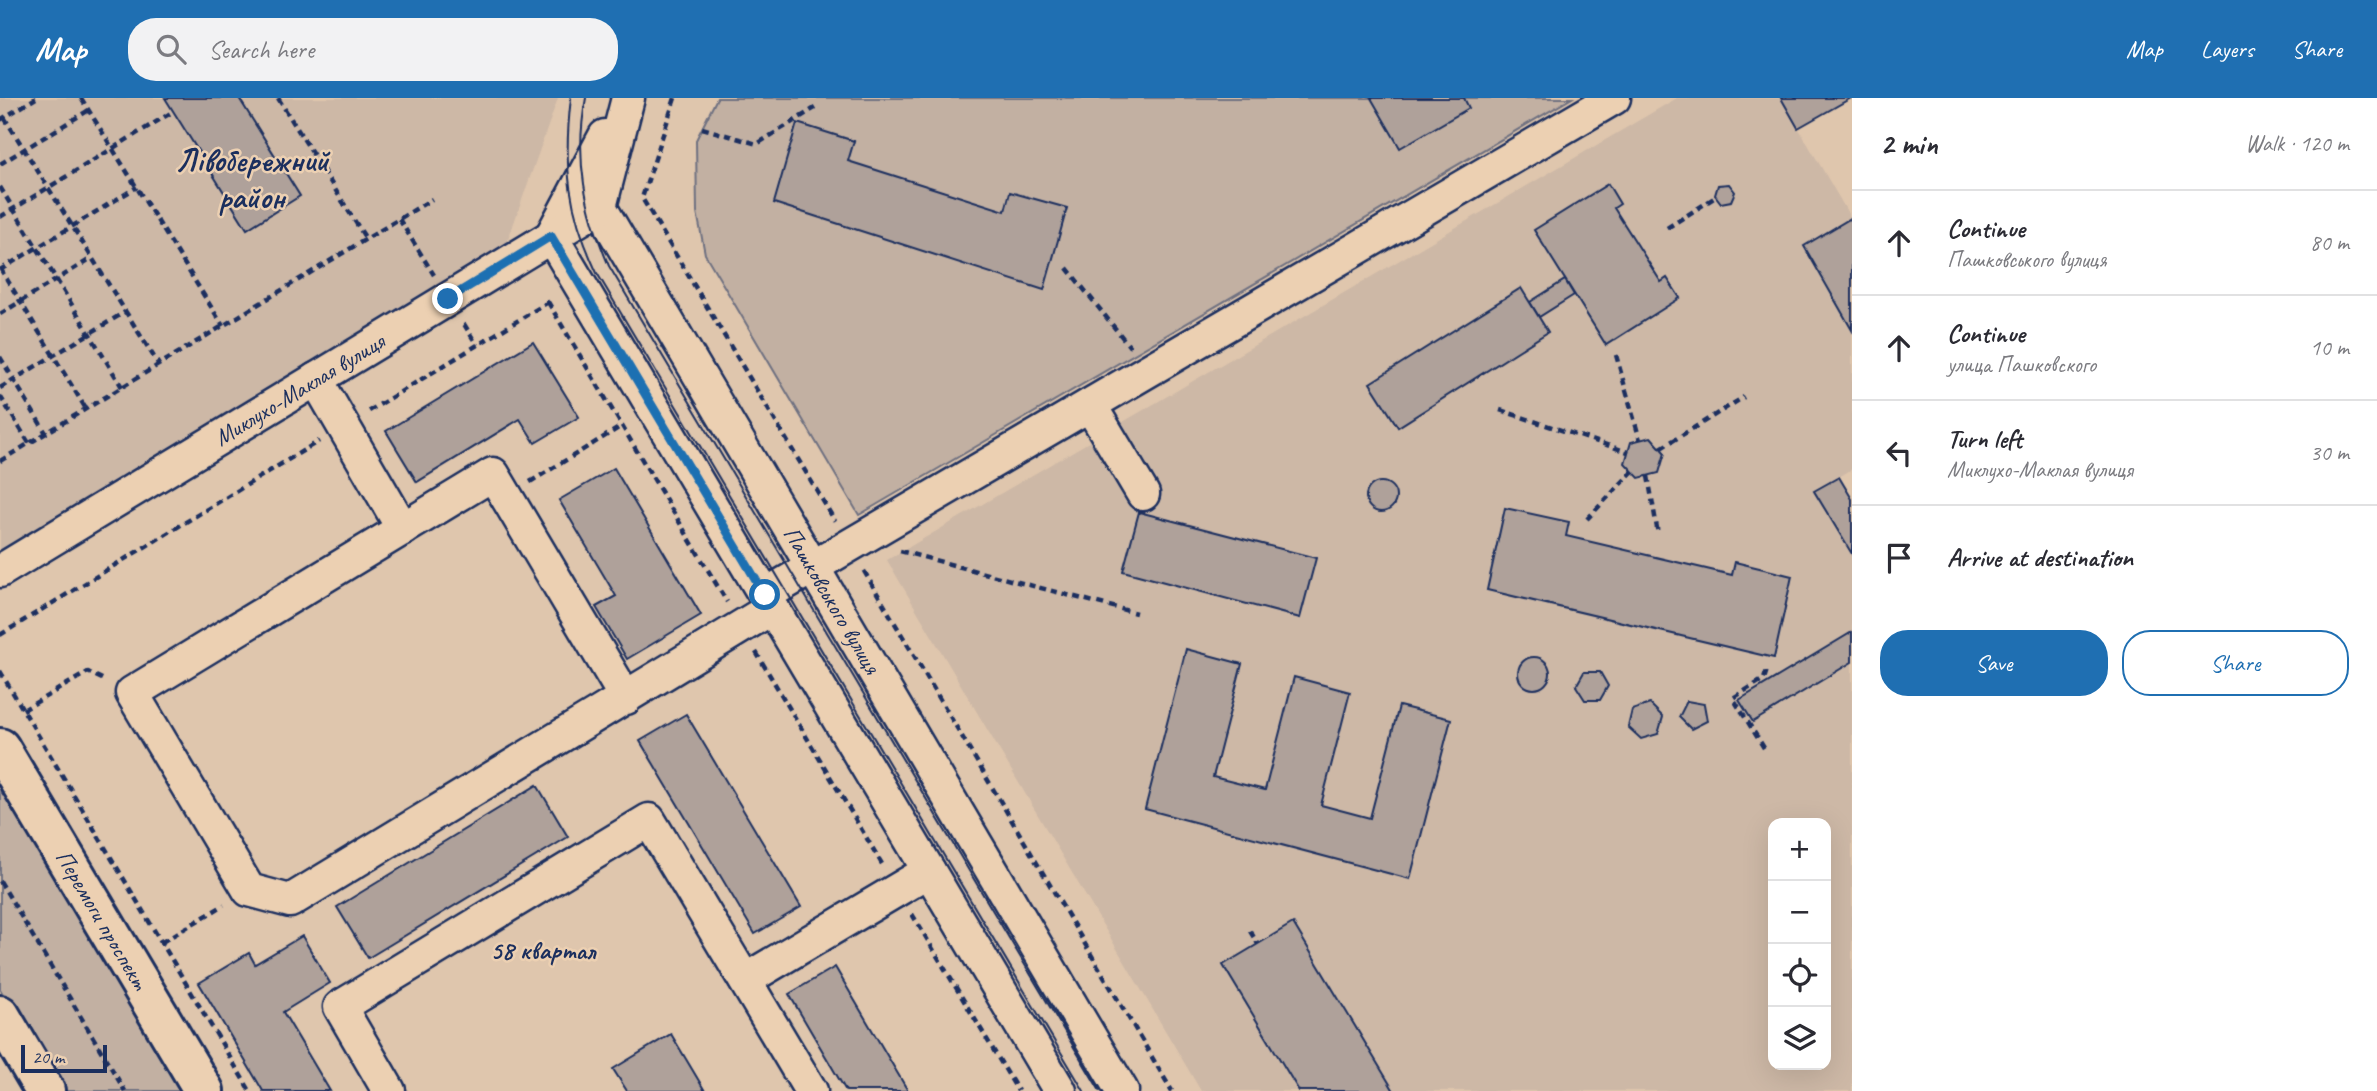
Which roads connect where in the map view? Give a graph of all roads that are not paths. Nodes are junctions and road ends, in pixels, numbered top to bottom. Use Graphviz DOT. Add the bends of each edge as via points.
graph roads {
  1 [pos="627,98"];
  2 [pos="1614,98"];
  3 [pos="600,207"];
  4 [pos="551,236"];
  5 [pos="316,379"];
  6 [pos="1090,404"];
  7 [pos="1143,494"];
  8 [pos="403,529"];
  9 [pos="812,567"];
  10 [pos="0,571"];
  11 [pos="769,602"];
  12 [pos="626,698"];
  13 [pos="0,748"];
  14 [pos="929,871"];
  15 [pos="745,981"];
  16 [pos="0,1015"];
  17 [pos="45,1091"];
  18 [pos="204,1091"];
  19 [pos="389,1091"];
  20 [pos="811,1091"];
  21 [pos="1060,1091"];
  22 [pos="1122,1091"];
  1 -- 3 [label="street"];
  1 -- 4 [label="street"];
  2 -- 6 [label="street"];
  3 -- 4 [label="street, Миклухо-Маклая вулиця"];
  3 -- 9 [label="street, Пашковського вулиця"];
  4 -- 5 [label="street, Миклухо-Маклая вулиця"];
  4 -- 11 [label="street"];
  5 -- 8 [label="street"];
  5 -- 10 [label="street, Миклухо-Маклая вулиця"];
  6 -- 7 [label="street"];
  6 -- 9 [label="street"];
  8 -- 12 [label="street" via="493,474"];
  8 -- 12 [label="street" via="132,694 249,890 290,901"];
  9 -- 11 [label="street"];
  9 -- 22 [label="street, Пашковського вулиця"];
  11 -- 12 [label="street" via="741,627"];
  11 -- 14 [label="street"];
  13 -- 18 [label="main road, Перемоги проспект"];
  14 -- 15 [label="street"];
  14 -- 21 [label="street"];
  15 -- 19 [label="street" via="649,820 340,1007"];
  15 -- 20 [label="street"];
  16 -- 17 [label="main road"];
}
